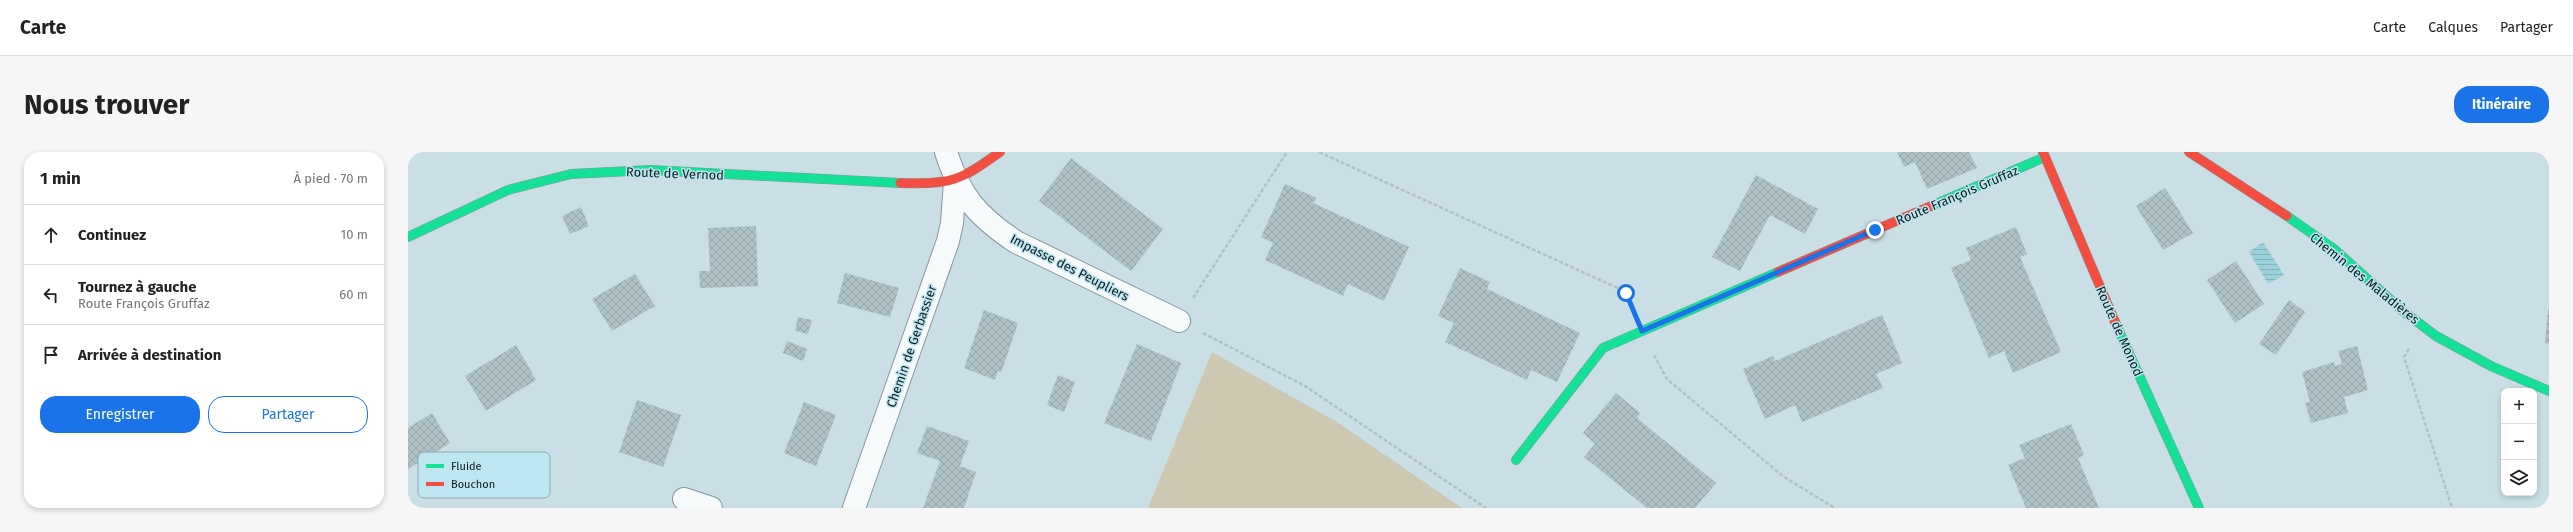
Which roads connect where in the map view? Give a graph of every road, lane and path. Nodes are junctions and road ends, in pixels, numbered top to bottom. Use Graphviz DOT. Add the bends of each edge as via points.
graph roads {
  1 [pos="946,152"];
  2 [pos="1000,152"];
  3 [pos="1287,152"];
  4 [pos="1319,152"];
  5 [pos="2189,152"];
  6 [pos="2044,154"];
  7 [pos="955,181"];
  8 [pos="408,237"];
  9 [pos="1179,321"];
  10 [pos="1642,331"];
  11 [pos="2412,346"];
  12 [pos="2549,391"];
  13 [pos="1516,460"];
  14 [pos="684,499"];
  15 [pos="711,508"];
  16 [pos="854,508"];
  17 [pos="1486,508"];
  18 [pos="1835,508"];
  19 [pos="2199,508"];
  20 [pos="2452,508"];
  1 -- 7 [label="street"];
  2 -- 7 [label="street"];
  3 -- 9 [label="path"];
  4 -- 10 [label="path" via="1622,290 1630,298"];
  5 -- 12 [label="street, Chemin des Maladières" via="2323,241 2404,312 2435,335 2483,362"];
  6 -- 10 [label="street, Route François Gruffaz"];
  6 -- 19 [label="street, Route de Monod" via="2113,317"];
  7 -- 8 [label="street, Route de Vernod" via="867,184 662,171 571,174 534,181 498,194"];
  7 -- 9 [label="street, Impasse des Peupliers" via="982,216 1016,242"];
  7 -- 16 [label="street, Chemin de Gerbassier" via="948,241"];
  9 -- 17 [label="path" via="1304,386"];
  10 -- 13 [label="street, Route François Gruffaz" via="1603,348 1598,353"];
  10 -- 18 [label="path" via="1667,379 1784,477"];
  11 -- 20 [label="path" via="2404,357"];
  14 -- 15 [label="street"];
}
